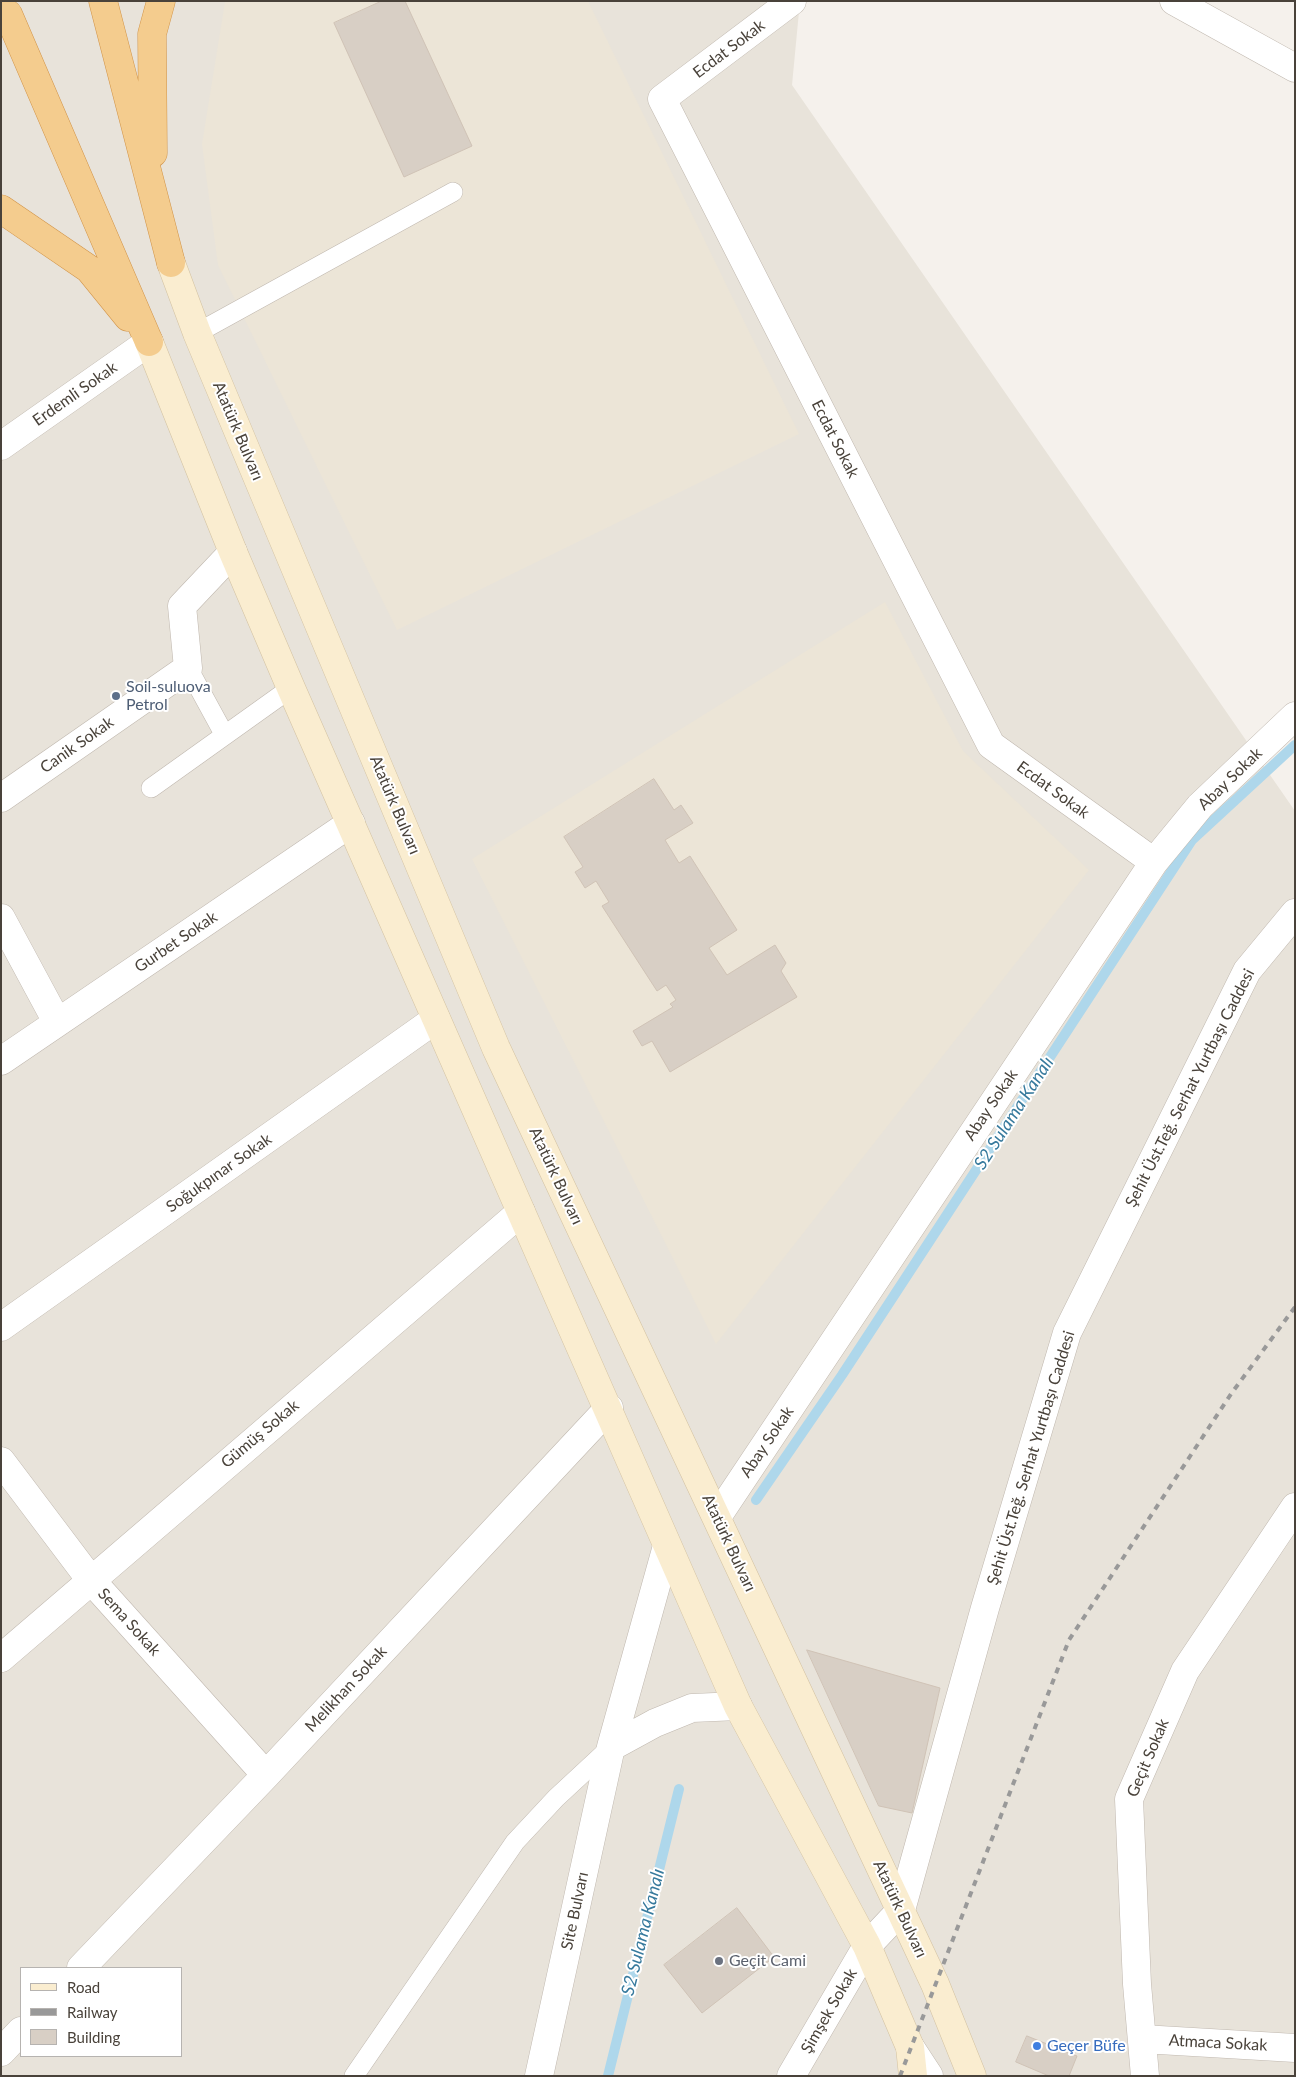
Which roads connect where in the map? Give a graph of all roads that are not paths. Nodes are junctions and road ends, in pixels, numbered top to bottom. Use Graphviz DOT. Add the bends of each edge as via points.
graph roads {
  1 [pos="104,1"];
  2 [pos="161,1"];
  3 [pos="792,1"];
  4 [pos="1174,1"];
  5 [pos="8,11"];
  6 [pos="1295,68"];
  7 [pos="453,192"];
  8 [pos="1,209"];
  9 [pos="171,263"];
  10 [pos="197,333"];
  11 [pos="149,342"];
  12 [pos="1,446"];
  13 [pos="233,552"];
  14 [pos="188,668"];
  15 [pos="291,688"];
  16 [pos="1295,716"];
  17 [pos="224,734"];
  18 [pos="151,788"];
  19 [pos="1,798"];
  20 [pos="351,823"];
  21 [pos="1154,862"];
  22 [pos="1295,913"];
  23 [pos="1,918"];
  24 [pos="436,1019"];
  25 [pos="57,1022"];
  26 [pos="1,1061"];
  27 [pos="521,1212"];
  28 [pos="1,1327"];
  29 [pos="609,1408"];
  30 [pos="1,1461"];
  31 [pos="1295,1507"];
  32 [pos="716,1517"];
  33 [pos="667,1546"];
  34 [pos="90,1579"];
  35 [pos="1,1658"];
  36 [pos="738,1706"];
  37 [pos="611,1747"];
  38 [pos="266,1775"];
  39 [pos="901,1910"];
  40 [pos="867,1946"];
  41 [pos="82,1967"];
  42 [pos="20,2032"];
  43 [pos="1142,2038"];
  44 [pos="910,2047"];
  45 [pos="1295,2048"];
  46 [pos="1,2052"];
  47 [pos="354,2076"];
  48 [pos="539,2076"];
  49 [pos="790,2076"];
  50 [pos="913,2076"];
  51 [pos="929,2076"];
  52 [pos="972,2076"];
  53 [pos="1145,2076"];
  1 -- 9 [label="highway"];
  2 -- 9 [label="highway" via="152,34 153,154"];
  3 -- 21 [label="street, Ecdat Sokak" via="662,99 991,745"];
  4 -- 6 [label="street"];
  5 -- 11 [label="highway"];
  7 -- 10 [label="lane"];
  8 -- 11 [label="highway" via="89,269"];
  9 -- 10 [label="main road, Atatürk Bulvarı"];
  10 -- 32 [label="main road, Atatürk Bulvarı" via="496,1048"];
  11 -- 12 [label="street, Erdemli Sokak"];
  11 -- 13 [label="main road"];
  13 -- 14 [label="street" via="182,606"];
  13 -- 15 [label="main road"];
  14 -- 17 [label="lane"];
  14 -- 19 [label="street, Canik Sokak"];
  15 -- 17 [label="lane"];
  15 -- 20 [label="main road"];
  16 -- 21 [label="street, Abay Sokak" via="1200,806"];
  17 -- 18 [label="lane"];
  20 -- 24 [label="main road"];
  20 -- 25 [label="street, Gurbet Sokak"];
  21 -- 32 [label="street, Abay Sokak"];
  22 -- 39 [label="street, Şehit Üst.Teğ. Serhat Yurtbaşı Caddesi" via="1247,971 1067,1333 985,1608"];
  23 -- 25 [label="street"];
  24 -- 27 [label="main road"];
  24 -- 28 [label="street, Soğukpınar Sokak"];
  25 -- 26 [label="street, Gurbet Sokak"];
  27 -- 29 [label="main road"];
  27 -- 34 [label="street, Gümüş Sokak"];
  29 -- 33 [label="main road"];
  29 -- 38 [label="street, Melikhan Sokak"];
  30 -- 34 [label="street, Sema Sokak"];
  31 -- 43 [label="street, Geçit Sokak" via="1185,1671 1129,1799"];
  32 -- 39 [label="main road, Atatürk Bulvarı"];
  33 -- 36 [label="main road"];
  33 -- 37 [label="street, Site Bulvarı"];
  34 -- 35 [label="street, Gümüş Sokak"];
  34 -- 38 [label="street, Sema Sokak"];
  36 -- 37 [label="street" via="692,1708 655,1723"];
  36 -- 40 [label="main road"];
  37 -- 47 [label="lane" via="515,1842"];
  37 -- 48 [label="street, Site Bulvarı"];
  38 -- 41 [label="street, Melikhan Sokak"];
  39 -- 40 [label="street, Şehit Üst.Teğ. Serhat Yurtbaşı Caddesi"];
  39 -- 52 [label="main road, Atatürk Bulvarı"];
  40 -- 44 [label="main road"];
  40 -- 49 [label="street, Şimşek Sokak"];
  42 -- 46 [label="street"];
  43 -- 45 [label="street, Atmaca Sokak"];
  43 -- 53 [label="street, Geçit Sokak"];
  44 -- 50 [label="main road"];
  44 -- 51 [label="street"];
}
